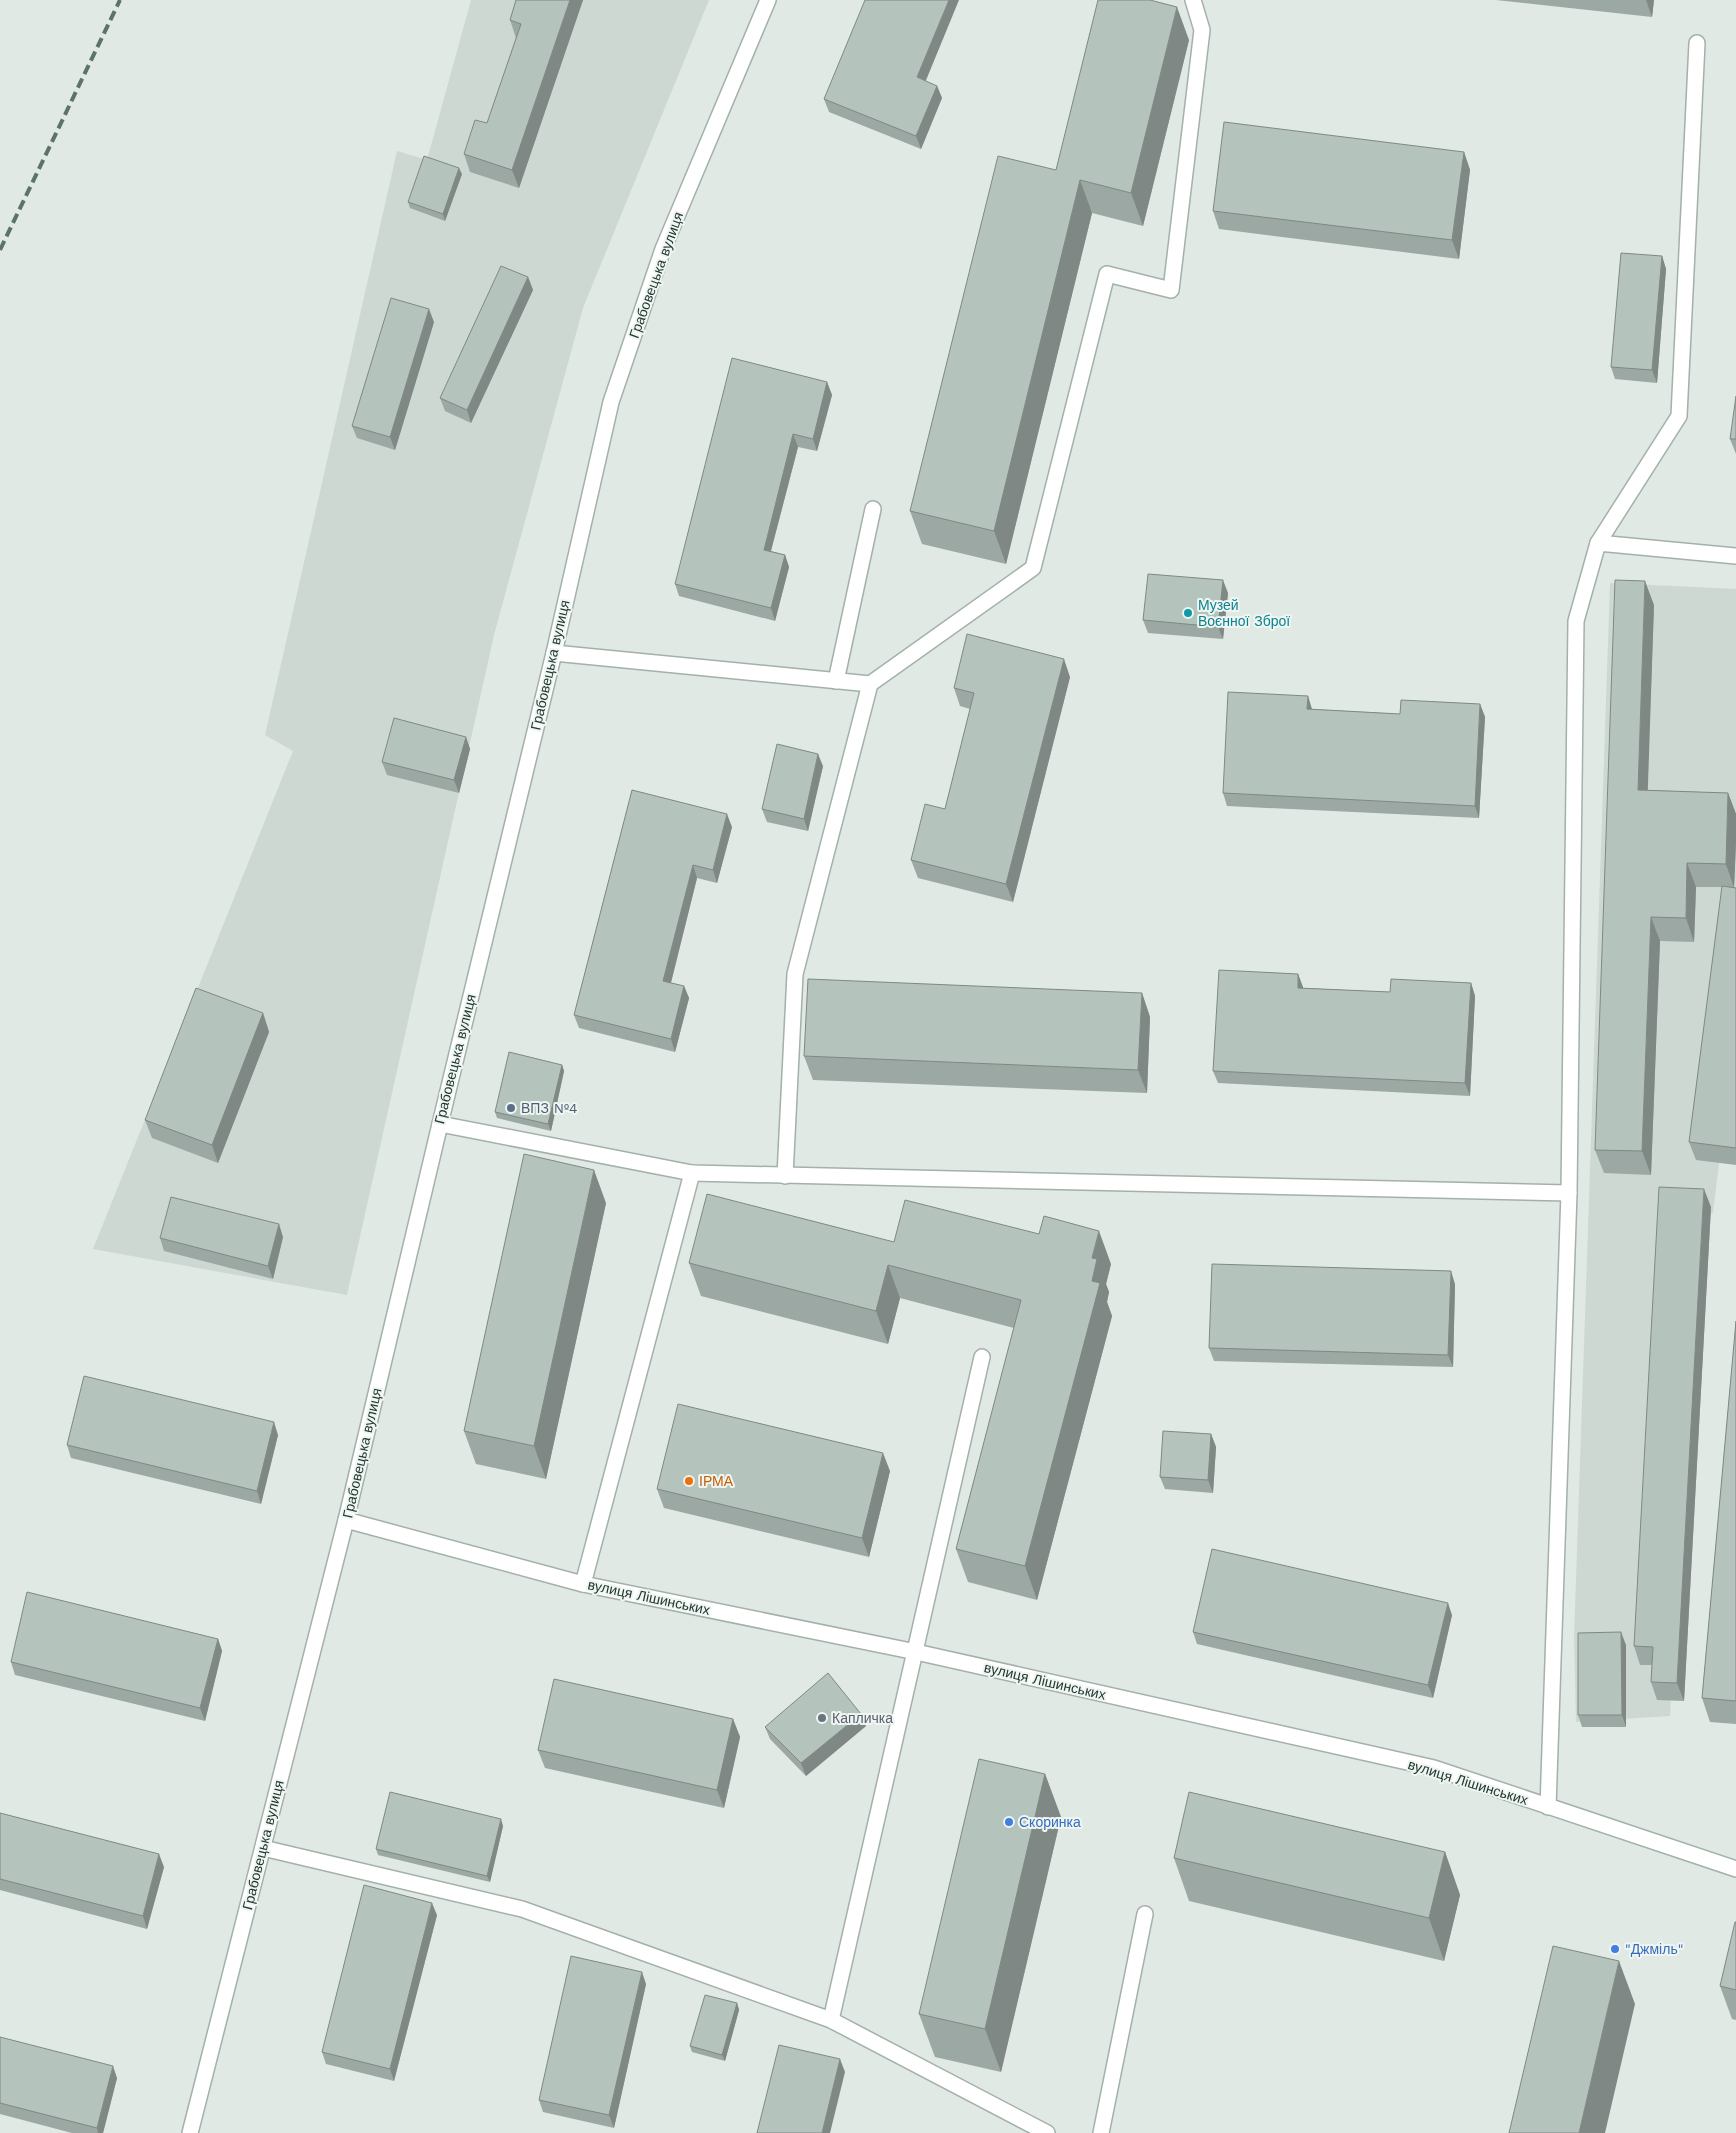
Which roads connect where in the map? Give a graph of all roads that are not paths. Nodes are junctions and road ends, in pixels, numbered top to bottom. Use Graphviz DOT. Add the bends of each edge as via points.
graph roads {
  1 [pos="768,0"];
  2 [pos="1193,0"];
  3 [pos="1696,44"];
  4 [pos="873,509"];
  5 [pos="1598,543"];
  6 [pos="1736,556"];
  7 [pos="554,653"];
  8 [pos="836,681"];
  9 [pos="870,684"];
  10 [pos="440,1124"];
  11 [pos="692,1173"];
  12 [pos="785,1176"];
  13 [pos="1569,1193"];
  14 [pos="982,1356"];
  15 [pos="346,1520"];
  16 [pos="583,1584"];
  17 [pos="916,1652"];
  18 [pos="1548,1808"];
  19 [pos="263,1848"];
  20 [pos="1736,1869"];
  21 [pos="1145,1914"];
  22 [pos="831,2020"];
  23 [pos="190,2133"];
  24 [pos="1047,2133"];
  25 [pos="1101,2133"];
  1 -- 7 [label="street, Грабовецька вулиця" via="663,249 611,402"];
  2 -- 9 [label="street" via="1202,30 1171,290 1107,274 1033,568"];
  3 -- 5 [label="street" via="1679,416"];
  4 -- 8 [label="street"];
  5 -- 6 [label="street"];
  5 -- 13 [label="street" via="1576,621"];
  7 -- 8 [label="street"];
  7 -- 10 [label="street, Грабовецька вулиця"];
  8 -- 9 [label="street"];
  9 -- 12 [label="street" via="795,974"];
  10 -- 11 [label="street"];
  10 -- 15 [label="street, Грабовецька вулиця"];
  11 -- 12 [label="street"];
  11 -- 16 [label="street"];
  12 -- 13 [label="street"];
  13 -- 18 [label="street"];
  14 -- 17 [label="street"];
  15 -- 16 [label="street, вулиця Лішинських"];
  15 -- 19 [label="street, Грабовецька вулиця"];
  16 -- 17 [label="street, вулиця Лішинських"];
  17 -- 18 [label="street, вулиця Лішинських" via="1434,1768"];
  17 -- 22 [label="street"];
  18 -- 20 [label="street, вулиця Лішинських"];
  19 -- 22 [label="street" via="522,1909"];
  19 -- 23 [label="street, Грабовецька вулиця"];
  21 -- 25 [label="street"];
  22 -- 24 [label="street"];
}
